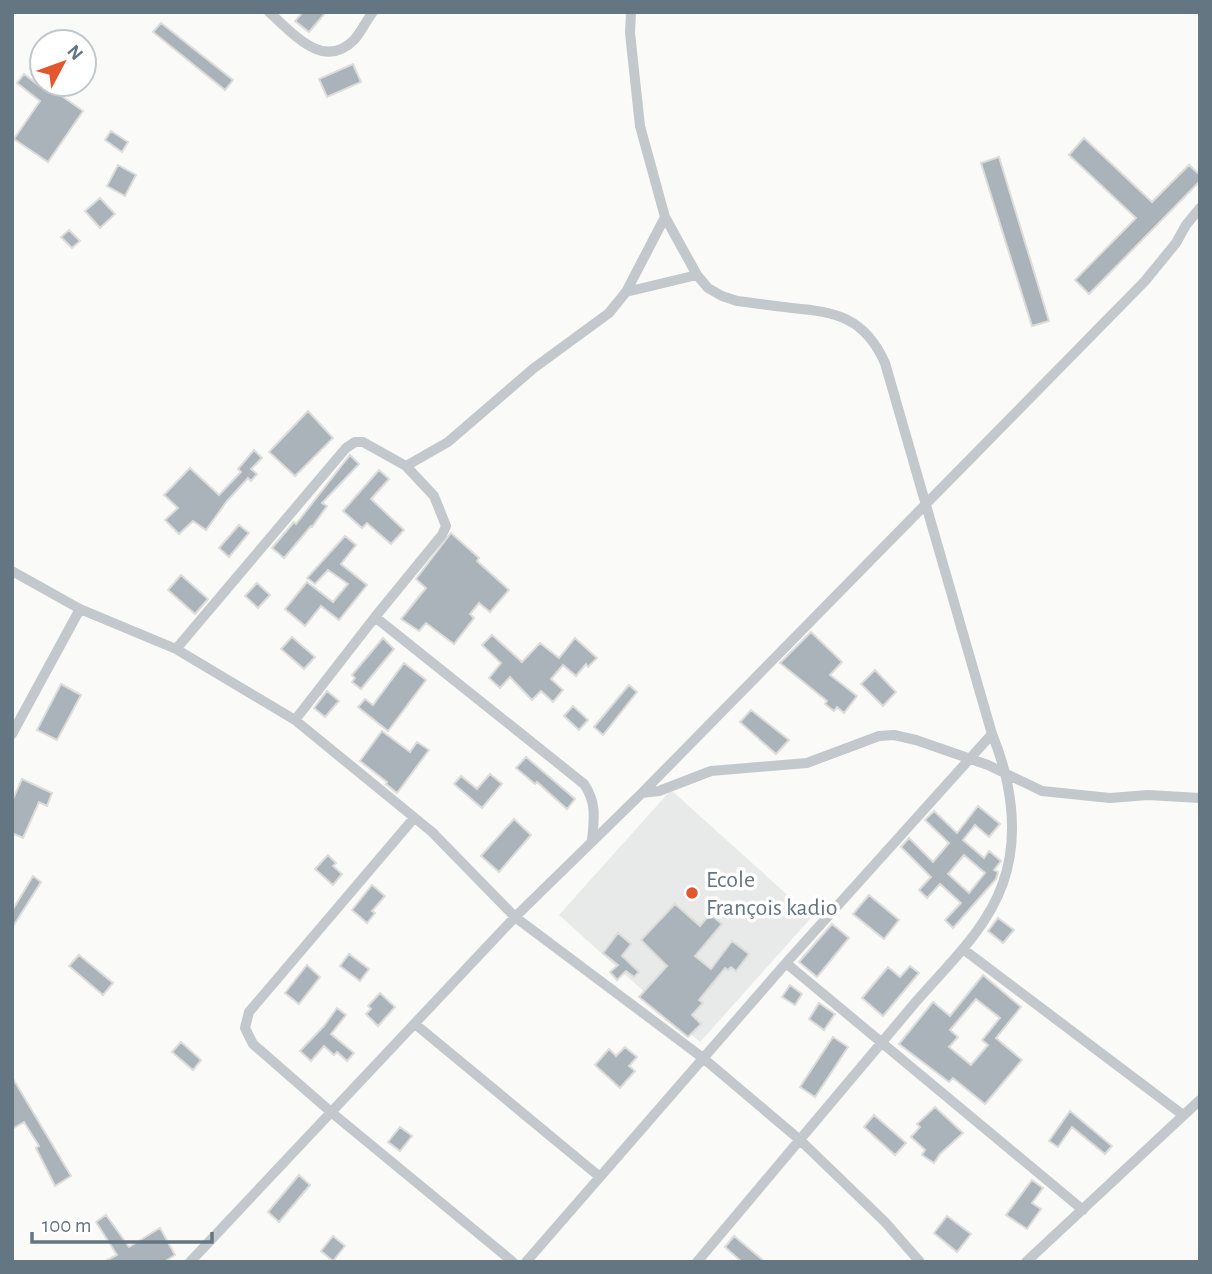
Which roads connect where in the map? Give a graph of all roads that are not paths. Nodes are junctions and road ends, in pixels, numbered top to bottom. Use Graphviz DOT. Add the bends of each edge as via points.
graph roads {
  1 [pos="269,12"];
  2 [pos="373,12"];
  3 [pos="631,12"];
  4 [pos="1200,208"];
  5 [pos="665,218"];
  6 [pos="697,275"];
  7 [pos="626,292"];
  8 [pos="406,466"];
  9 [pos="926,502"];
  10 [pos="12,571"];
  11 [pos="80,609"];
  12 [pos="374,617"];
  13 [pos="176,649"];
  14 [pos="295,720"];
  15 [pos="12,734"];
  16 [pos="992,734"];
  17 [pos="968,758"];
  18 [pos="1007,776"];
  19 [pos="642,793"];
  20 [pos="1200,798"];
  21 [pos="414,818"];
  22 [pos="592,840"];
  23 [pos="516,917"];
  24 [pos="962,948"];
  25 [pos="786,963"];
  26 [pos="415,1024"];
  27 [pos="882,1042"];
  28 [pos="704,1059"];
  29 [pos="1200,1100"];
  30 [pos="331,1112"];
  31 [pos="1184,1115"];
  32 [pos="800,1140"];
  33 [pos="600,1177"];
  34 [pos="1083,1210"];
  35 [pos="190,1262"];
  36 [pos="513,1262"];
  37 [pos="526,1262"];
  38 [pos="697,1262"];
  39 [pos="920,1262"];
  40 [pos="1026,1262"];
  1 -- 2 [label="street" via="306,46 323,52 339,51"];
  3 -- 5 [label="street" via="640,126"];
  4 -- 9 [label="street" via="1145,281"];
  5 -- 6 [label="street"];
  5 -- 7 [label="street"];
  6 -- 7 [label="street"];
  6 -- 9 [label="street" via="722,296 824,311 852,321 866,332 885,363"];
  7 -- 8 [label="street" via="609,313 534,368 448,442"];
  8 -- 12 [label="street" via="434,496 446,526"];
  8 -- 13 [label="street" via="363,442 346,448"];
  9 -- 16 [label="street"];
  9 -- 19 [label="street"];
  10 -- 11 [label="street"];
  11 -- 13 [label="street"];
  11 -- 15 [label="street"];
  12 -- 14 [label="street"];
  12 -- 22 [label="street" via="584,784 595,814"];
  13 -- 14 [label="street"];
  14 -- 21 [label="street"];
  16 -- 17 [label="street"];
  16 -- 18 [label="street"];
  17 -- 18 [label="street"];
  17 -- 19 [label="street" via="916,740 879,736 807,763 711,771"];
  17 -- 25 [label="street"];
  18 -- 20 [label="street" via="1042,791 1064,794"];
  18 -- 24 [label="street" via="1010,858 991,910"];
  19 -- 22 [label="street"];
  21 -- 23 [label="street"];
  21 -- 30 [label="street" via="249,1013 245,1028 254,1044"];
  22 -- 23 [label="street"];
  23 -- 26 [label="street"];
  23 -- 28 [label="street"];
  24 -- 27 [label="street"];
  24 -- 31 [label="street"];
  25 -- 27 [label="street"];
  25 -- 28 [label="street"];
  26 -- 30 [label="street"];
  26 -- 33 [label="street"];
  27 -- 32 [label="street"];
  27 -- 34 [label="street"];
  28 -- 32 [label="street"];
  28 -- 33 [label="street"];
  29 -- 31 [label="street"];
  30 -- 35 [label="street"];
  30 -- 36 [label="street"];
  31 -- 34 [label="street"];
  32 -- 38 [label="street"];
  32 -- 39 [label="street"];
  33 -- 37 [label="street"];
  34 -- 40 [label="street"];
}
